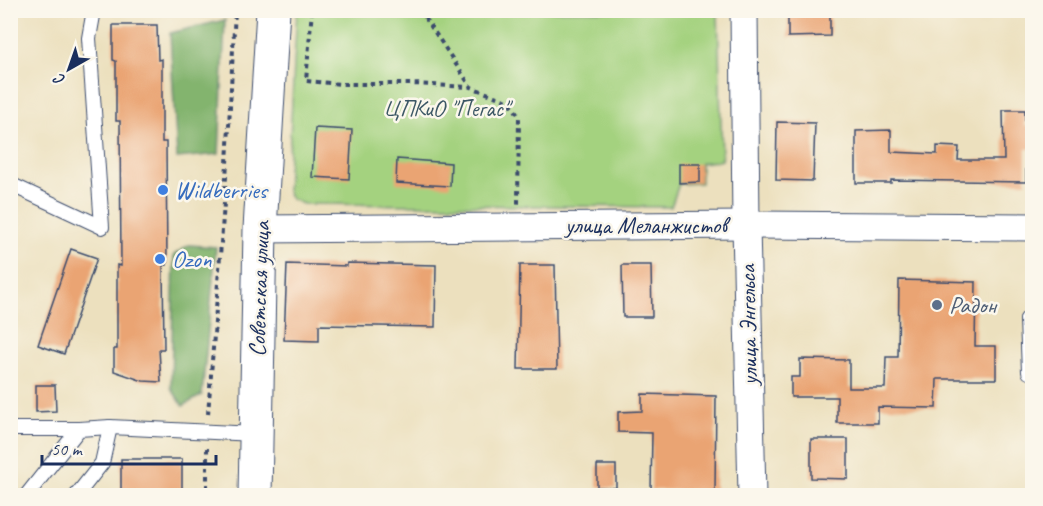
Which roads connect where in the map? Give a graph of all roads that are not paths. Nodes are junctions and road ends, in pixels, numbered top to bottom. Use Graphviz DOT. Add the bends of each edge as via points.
graph roads {
  1 [pos="94,10"];
  2 [pos="273,10"];
  3 [pos="744,10"];
  4 [pos="10,184"];
  5 [pos="746,225"];
  6 [pos="1032,227"];
  7 [pos="260,229"];
  8 [pos="1032,319"];
  9 [pos="1029,372"];
  10 [pos="110,427"];
  11 [pos="10,429"];
  12 [pos="79,429"];
  13 [pos="255,434"];
  14 [pos="26,495"];
  15 [pos="75,495"];
  16 [pos="255,495"];
  17 [pos="752,495"];
  1 -- 4 [label="lane" via="89,38 102,227"];
  2 -- 7 [label="main road, Советская улица"];
  3 -- 5 [label="street, улица Энгельса"];
  5 -- 6 [label="street, улица Меланжистов"];
  5 -- 7 [label="street, улица Меланжистов"];
  5 -- 17 [label="street, улица Энгельса"];
  7 -- 13 [label="main road, Советская улица"];
  8 -- 9 [label="lane" via="1027,319"];
  10 -- 12 [label="lane"];
  10 -- 13 [label="lane"];
  10 -- 15 [label="lane" via="102,463"];
  11 -- 12 [label="lane"];
  12 -- 14 [label="lane"];
  13 -- 16 [label="main road, Советская улица"];
}
